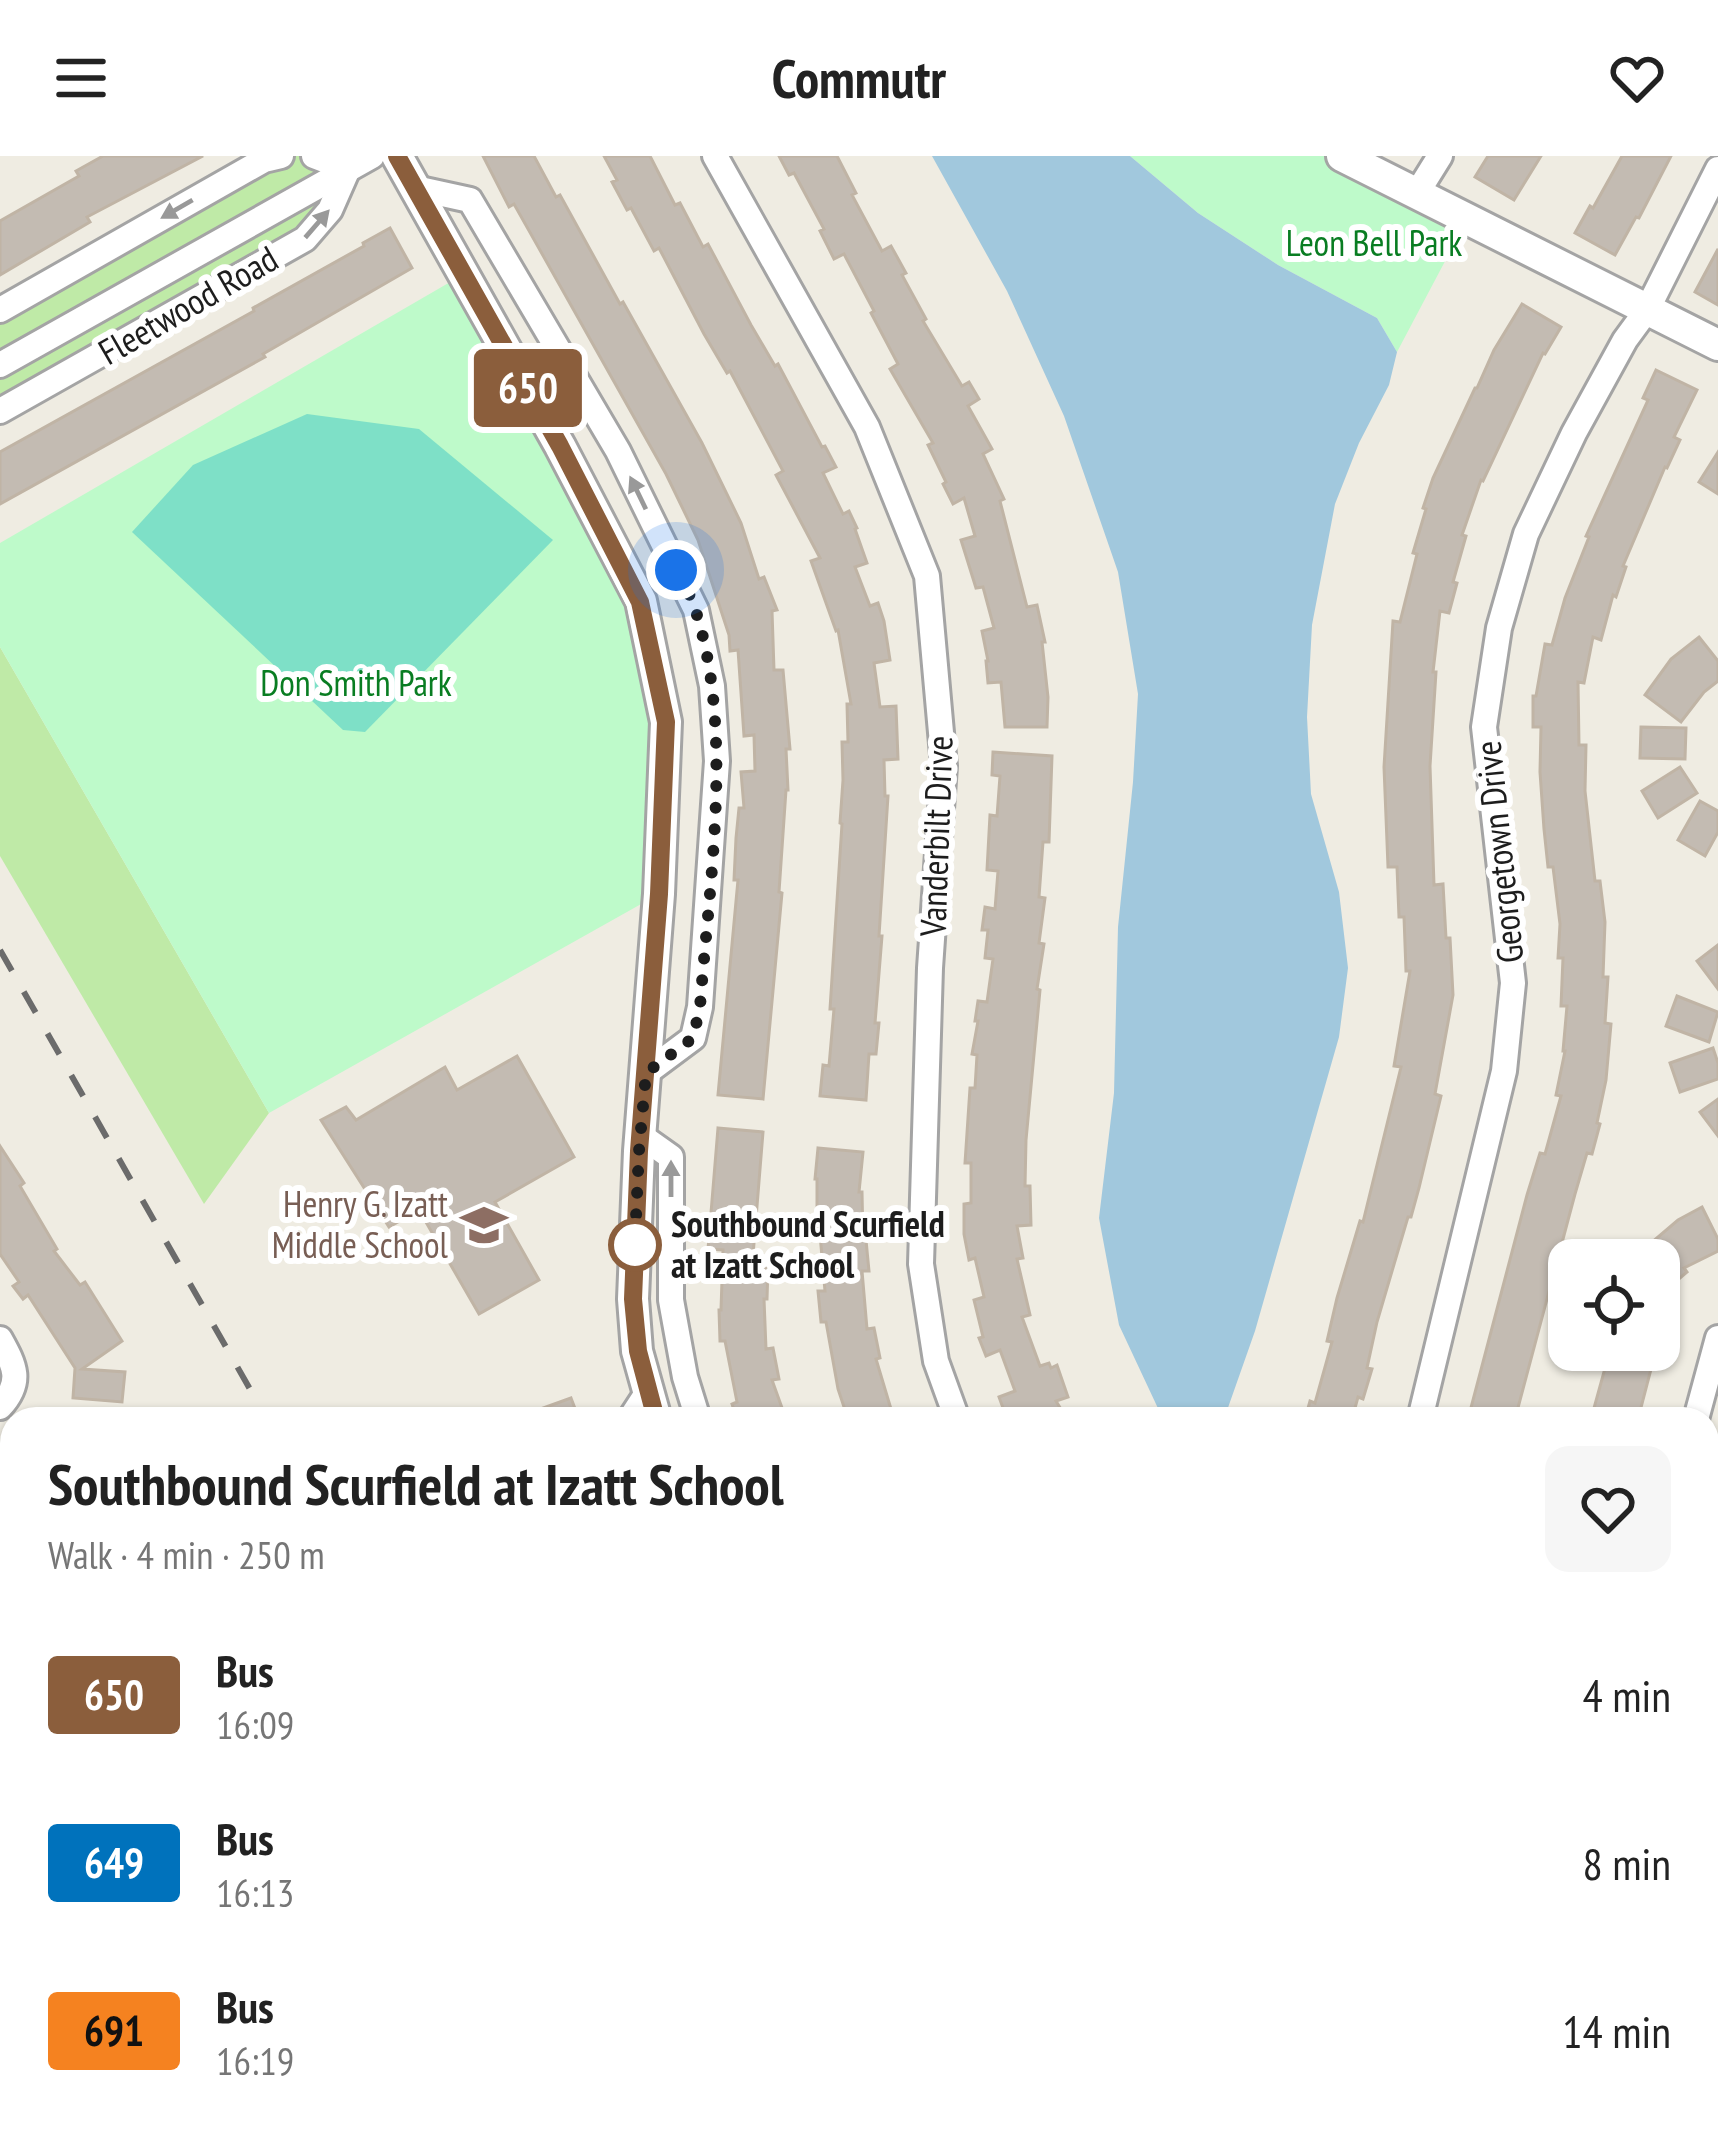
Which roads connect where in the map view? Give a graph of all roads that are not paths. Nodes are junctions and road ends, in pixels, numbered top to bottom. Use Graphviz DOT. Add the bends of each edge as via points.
graph roads {
  1 [pos="281,156"];
  2 [pos="314,156"];
  3 [pos="372,156"];
  4 [pos="397,156"];
  5 [pos="715,156"];
  6 [pos="1342,156"];
  7 [pos="1440,156"];
  8 [pos="1372,164"];
  9 [pos="1718,169"];
  10 [pos="348,170"];
  11 [pos="415,188"];
  12 [pos="1417,193"];
  13 [pos="0,310"];
  14 [pos="1646,310"];
  15 [pos="1718,345"];
  16 [pos="0,365"];
  17 [pos="0,411"];
  18 [pos="646,1073"];
  19 [pos="640,1135"];
  20 [pos="1718,1338"];
  21 [pos="0,1340"];
  22 [pos="1,1407"];
  23 [pos="644,1407"];
  24 [pos="694,1407"];
  25 [pos="953,1407"];
  26 [pos="1423,1407"];
  27 [pos="1699,1407"];
  1 -- 13 [label="street, one-way"];
  2 -- 10 [label="street"];
  3 -- 10 [label="street, Fleetwood Road"];
  4 -- 11 [label="street"];
  5 -- 25 [label="street, Vanderbilt Drive" via="867,428 927,576 944,766 921,1264 936,1361"];
  6 -- 8 [label="street"];
  7 -- 12 [label="street"];
  8 -- 12 [label="street"];
  9 -- 14 [label="street, Georgetown Drive"];
  10 -- 16 [label="street, Fleetwood Road"];
  17 -- 10 [label="street, Fleetwood Road, one-way" via="305,239"];
  11 -- 18 [label="street" via="640,602 666,722"];
  18 -- 11 [label="street, one-way" via="693,1038 700,1007 717,761 696,610 618,452 470,200"];
  12 -- 14 [label="street"];
  14 -- 15 [label="street"];
  14 -- 26 [label="street, Georgetown Drive" via="1526,534 1499,628 1484,728 1514,982 1504,1071"];
  18 -- 19 [label="street"];
  19 -- 23 [label="street" via="633,1312"];
  24 -- 19 [label="street, one-way" via="671,1300 670,1156"];
  20 -- 27 [label="street"];
  21 -- 22 [label="street" via="16,1379"];
}
